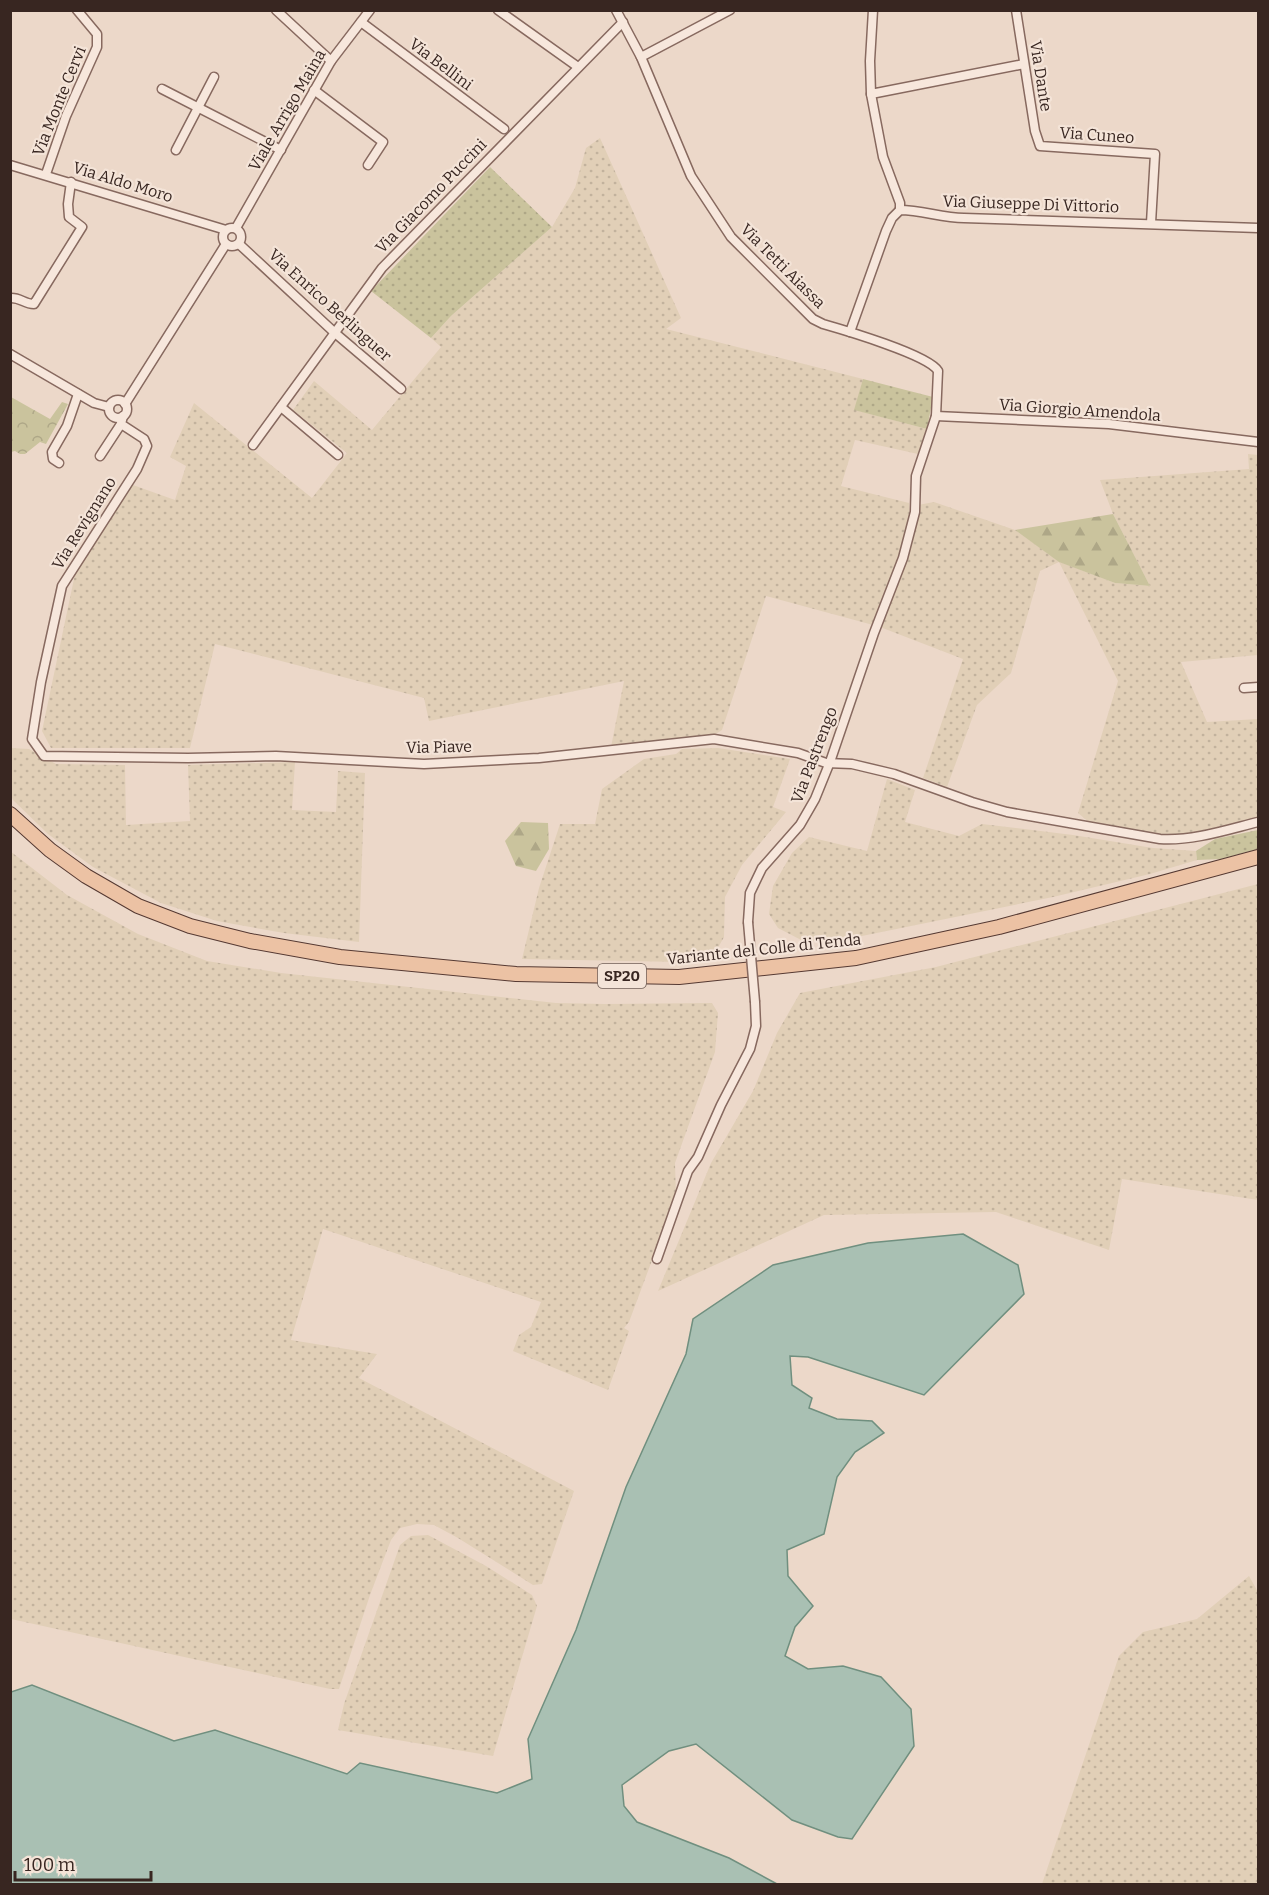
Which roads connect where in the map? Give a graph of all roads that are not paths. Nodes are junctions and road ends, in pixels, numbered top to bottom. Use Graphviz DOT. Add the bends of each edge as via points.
graph roads {
  1 [pos="77,10"];
  2 [pos="276,10"];
  3 [pos="370,10"];
  4 [pos="498,10"];
  5 [pos="616,10"];
  6 [pos="873,10"];
  7 [pos="1016,10"];
  8 [pos="725,11"];
  9 [pos="361,22"];
  10 [pos="622,22"];
  11 [pos="641,57"];
  12 [pos="331,61"];
  13 [pos="1024,64"];
  14 [pos="578,67"];
  15 [pos="214,77"];
  16 [pos="162,89"];
  17 [pos="314,90"];
  18 [pos="871,94"];
  19 [pos="197,108"];
  20 [pos="504,129"];
  21 [pos="1040,146"];
  22 [pos="176,150"];
  23 [pos="280,150"];
  24 [pos="10,165"];
  25 [pos="368,165"];
  26 [pos="46,174"];
  27 [pos="71,182"];
  28 [pos="900,210"];
  29 [pos="1151,224"];
  30 [pos="236,228"];
  31 [pos="1258,228"];
  32 [pos="226,230"];
  33 [pos="226,244"];
  34 [pos="239,244"];
  35 [pos="10,298"];
  36 [pos="849,332"];
  37 [pos="335,333"];
  38 [pos="10,354"];
  39 [pos="401,389"];
  40 [pos="78,394"];
  41 [pos="125,404"];
  42 [pos="109,407"];
  43 [pos="281,407"];
  44 [pos="936,416"];
  45 [pos="122,420"];
  46 [pos="1258,442"];
  47 [pos="253,445"];
  48 [pos="338,455"];
  49 [pos="100,456"];
  50 [pos="59,463"];
  51 [pos="1258,687"];
  52 [pos="1244,688"];
  53 [pos="44,756"];
  54 [pos="830,762"];
  55 [pos="10,814"];
  56 [pos="1258,822"];
  57 [pos="1258,857"];
  58 [pos="657,1258"];
  1 -- 26 [label="street, Via Monte Cervi" via="97,34 97,47 66,116"];
  2 -- 12 [label="street"];
  3 -- 9 [label="street, Viale Arrigo Maina"];
  4 -- 14 [label="street"];
  5 -- 10 [label="street, Via Tetti Aiassa"];
  6 -- 18 [label="street"];
  7 -- 13 [label="street, Via Dante"];
  8 -- 11 [label="street"];
  9 -- 12 [label="street, Viale Arrigo Maina"];
  9 -- 20 [label="street, Via Bellini"];
  10 -- 11 [label="street, Via Tetti Aiassa"];
  10 -- 14 [label="street, Via Giacomo Puccini"];
  11 -- 36 [label="street, Via Tetti Aiassa" via="691,176 731,237 813,319"];
  12 -- 17 [label="street, Viale Arrigo Maina"];
  13 -- 18 [label="street"];
  13 -- 21 [label="street, Via Dante"];
  14 -- 37 [label="street, Via Giacomo Puccini" via="382,268"];
  15 -- 19 [label="street"];
  16 -- 19 [label="street"];
  17 -- 23 [label="street, Viale Arrigo Maina"];
  17 -- 25 [label="street" via="383,142"];
  18 -- 28 [label="street" via="883,157"];
  19 -- 22 [label="street"];
  19 -- 23 [label="street"];
  21 -- 29 [label="street, Via Cuneo" via="1155,154"];
  23 -- 30 [label="street, Viale Arrigo Maina"];
  24 -- 26 [label="street, Via Aldo Moro"];
  26 -- 27 [label="street, Via Aldo Moro"];
  27 -- 32 [label="street, Via Aldo Moro"];
  27 -- 35 [label="street" via="69,217 82,227 33,304"];
  28 -- 29 [label="street, Via Giuseppe Di Vittorio" via="953,218"];
  28 -- 36 [label="street" via="886,231"];
  29 -- 31 [label="street, Via Giuseppe Di Vittorio"];
  30 -- 32 [label="street"];
  30 -- 34 [label="street" via="242,235"];
  32 -- 33 [label="street"];
  33 -- 34 [label="street"];
  33 -- 41 [label="street"];
  34 -- 37 [label="street, Via Enrico Berlinguer"];
  36 -- 44 [label="street, Via Tetti Aiassa" via="935,366 939,379"];
  37 -- 39 [label="street, Via Enrico Berlinguer"];
  37 -- 43 [label="street, Via Giacomo Puccini"];
  38 -- 40 [label="street, Via Revignano"];
  40 -- 42 [label="street, Via Revignano"];
  40 -- 50 [label="street" via="67,426 52,452"];
  41 -- 42 [label="street" via="113,401"];
  41 -- 45 [label="street, Via Revignano" via="127,411"];
  42 -- 45 [label="street, Via Revignano" via="110,414"];
  43 -- 47 [label="street, Via Giacomo Puccini"];
  43 -- 48 [label="street"];
  44 -- 46 [label="street, Via Giorgio Amendola" via="1109,424"];
  44 -- 54 [label="street, Via Pastrengo" via="916,476 915,512 903,558"];
  45 -- 49 [label="street, Via Revignano"];
  45 -- 53 [label="street, Via Revignano" via="147,446 137,469 62,586 32,739"];
  51 -- 52 [label="street"];
  53 -- 54 [label="street, Via Piave" via="276,756 424,764 539,758 714,739"];
  54 -- 56 [label="street, Via Piave" via="894,774 1007,812 1160,839 1202,836"];
  54 -- 58 [label="street, Via Pastrengo, bridge" via="807,815 762,868 750,893 748,922 756,1026 750,1049 688,1171"];
  55 -- 57 [label="main road, Variante del Colle di Tenda / SP20" via="86,876 138,906 190,926 340,957 516,974 679,977 856,958 999,927"];
}
